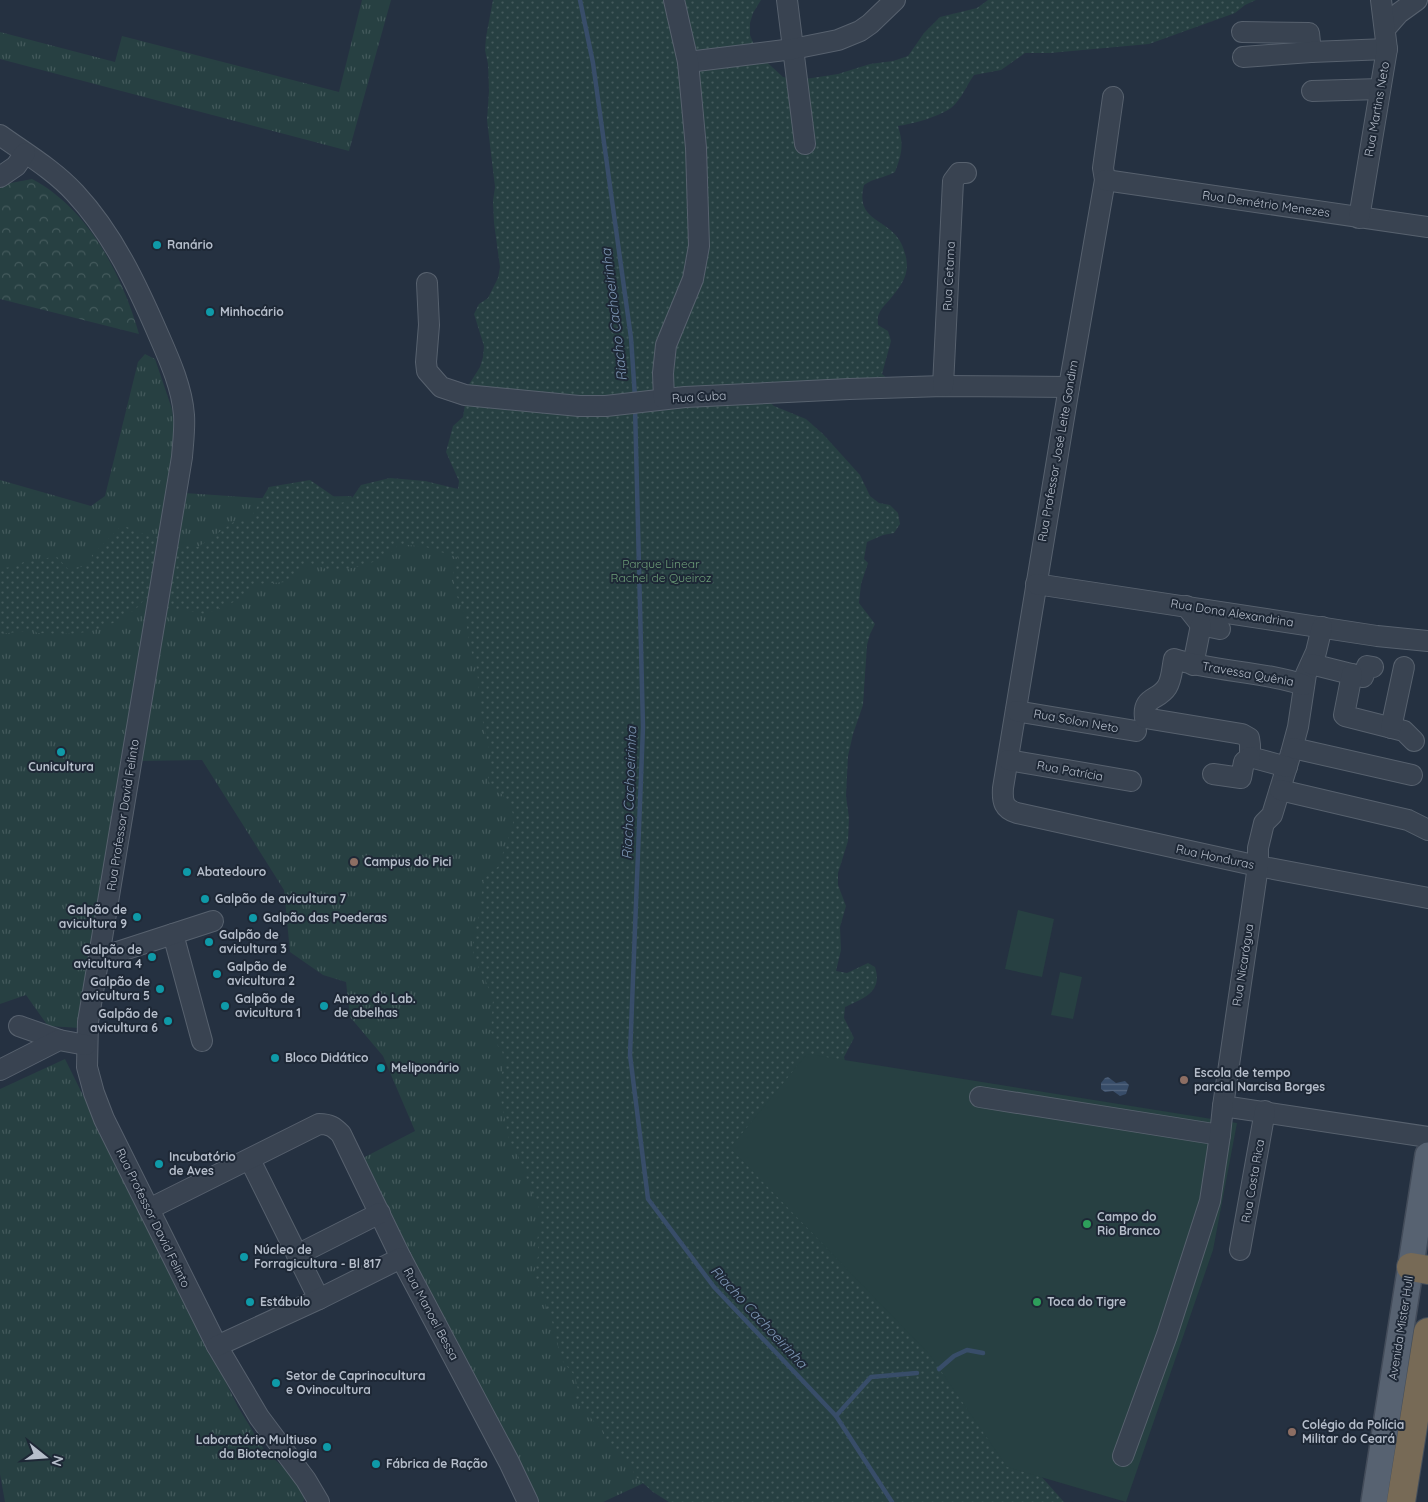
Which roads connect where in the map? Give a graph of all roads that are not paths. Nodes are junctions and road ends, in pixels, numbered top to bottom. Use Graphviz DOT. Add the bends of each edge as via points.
graph roads {
  1 [pos="674,0"];
  2 [pos="787,0"];
  3 [pos="895,0"];
  4 [pos="1380,0"];
  5 [pos="1417,0"];
  6 [pos="1242,32"];
  7 [pos="1386,39"];
  8 [pos="794,49"];
  9 [pos="1311,52"];
  10 [pos="1242,57"];
  11 [pos="688,62"];
  12 [pos="1380,89"];
  13 [pos="1312,91"];
  14 [pos="1113,97"];
  15 [pos="0,135"];
  16 [pos="805,144"];
  17 [pos="25,153"];
  18 [pos="966,173"];
  19 [pos="0,177"];
  20 [pos="1105,180"];
  21 [pos="1359,218"];
  22 [pos="1428,227"];
  23 [pos="427,283"];
  24 [pos="943,386"];
  25 [pos="1069,387"];
  26 [pos="660,399"];
  27 [pos="1036,584"];
  28 [pos="1186,606"];
  29 [pos="1322,627"];
  30 [pos="1428,641"];
  31 [pos="1311,664"];
  32 [pos="1193,665"];
  33 [pos="1404,666"];
  34 [pos="1373,667"];
  35 [pos="1352,674"];
  36 [pos="1304,685"];
  37 [pos="1016,711"];
  38 [pos="1391,728"];
  39 [pos="1136,732"];
  40 [pos="1414,742"];
  41 [pos="1293,748"];
  42 [pos="1250,757"];
  43 [pos="1008,760"];
  44 [pos="1287,767"];
  45 [pos="1213,774"];
  46 [pos="1412,775"];
  47 [pos="1131,781"];
  48 [pos="1280,790"];
  49 [pos="1005,806"];
  50 [pos="1428,830"];
  51 [pos="1258,866"];
  52 [pos="1428,898"];
  53 [pos="213,921"];
  54 [pos="172,934"];
  55 [pos="99,958"];
  56 [pos="19,1026"];
  57 [pos="59,1040"];
  58 [pos="202,1041"];
  59 [pos="86,1045"];
  60 [pos="0,1070"];
  61 [pos="980,1096"];
  62 [pos="1223,1106"];
  63 [pos="1265,1111"];
  64 [pos="1220,1135"];
  65 [pos="1428,1137"];
  66 [pos="1428,1155"];
  67 [pos="250,1160"];
  68 [pos="149,1209"];
  69 [pos="380,1213"];
  70 [pos="1240,1250"];
  71 [pos="297,1255"];
  72 [pos="401,1258"];
  73 [pos="1419,1268"];
  74 [pos="319,1300"];
  75 [pos="1428,1332"];
  76 [pos="217,1346"];
  77 [pos="1123,1456"];
  78 [pos="318,1501"];
  79 [pos="528,1502"];
  80 [pos="1374,1502"];
  81 [pos="1401,1502"];
  1 -- 11 [label="street"];
  2 -- 8 [label="street"];
  3 -- 8 [label="street" via="870,24 852,34"];
  4 -- 7 [label="street, Rua Martins Neto"];
  5 -- 7 [label="street" via="1399,13"];
  6 -- 9 [label="street" via="1309,34"];
  7 -- 9 [label="street"];
  7 -- 12 [label="street, Rua Martins Neto"];
  8 -- 11 [label="street"];
  8 -- 16 [label="street"];
  9 -- 10 [label="street"];
  11 -- 26 [label="street" via="696,148 699,246 693,279 666,344"];
  12 -- 13 [label="street"];
  12 -- 21 [label="street, Rua Martins Neto"];
  14 -- 20 [label="street, Rua Professor José Leite Gondim" via="1103,168"];
  15 -- 17 [label="street, Rua Professor David Felinto"];
  17 -- 19 [label="street" via="16,166"];
  17 -- 55 [label="street, Rua Professor David Felinto" via="74,191 109,236 148,309 168,356 184,415 182,457"];
  18 -- 24 [label="street, Rua Cetama" via="959,173 954,182"];
  20 -- 21 [label="street, Rua Demétrio Menezes"];
  20 -- 25 [label="street, Rua Professor José Leite Gondim"];
  21 -- 22 [label="street, Rua Demétrio Menezes"];
  23 -- 26 [label="street, Rua Cuba" via="427,371 441,387 465,395 579,406"];
  24 -- 25 [label="street, Rua Cuba"];
  24 -- 26 [label="street, Rua Cuba"];
  25 -- 27 [label="street, Rua Professor José Leite Gondim"];
  27 -- 28 [label="street, Rua Dona Alexandrina"];
  27 -- 37 [label="street, Rua Professor José Leite Gondim"];
  28 -- 29 [label="street, Rua Dona Alexandrina"];
  28 -- 32 [label="street" via="1211,627"];
  29 -- 30 [label="street, Rua Dona Alexandrina"];
  29 -- 31 [label="street, Rua Nicarágua"];
  31 -- 35 [label="street"];
  31 -- 36 [label="street, Rua Nicarágua"];
  32 -- 36 [label="street, Travessa Quênia" via="1287,679"];
  32 -- 42 [label="street, Travessa Quênia" via="1174,659 1168,686 1148,702 1145,718 1247,736"];
  33 -- 38 [label="street"];
  34 -- 35 [label="street" via="1366,666 1363,677"];
  35 -- 38 [label="street" via="1344,715"];
  36 -- 41 [label="street, Rua Nicarágua"];
  37 -- 39 [label="street, Rua Solon Neto"];
  37 -- 43 [label="street, Rua Professor José Leite Gondim"];
  38 -- 40 [label="street" via="1404,731"];
  41 -- 44 [label="street, Rua Nicarágua"];
  41 -- 46 [label="street"];
  42 -- 44 [label="street"];
  42 -- 45 [label="street" via="1243,765 1241,778"];
  43 -- 47 [label="street, Rua Patrícia"];
  43 -- 49 [label="street, Rua Professor José Leite Gondim" via="1002,798"];
  44 -- 48 [label="street, Rua Nicarágua"];
  48 -- 50 [label="street" via="1408,820"];
  48 -- 51 [label="street, Rua Nicarágua" via="1272,816 1264,823"];
  49 -- 51 [label="street, Rua Honduras" via="1017,814"];
  51 -- 52 [label="street, Rua Honduras"];
  51 -- 62 [label="street, Rua Nicarágua"];
  53 -- 54 [label="street"];
  54 -- 55 [label="street"];
  54 -- 58 [label="street"];
  55 -- 59 [label="street, Rua Professor David Felinto"];
  56 -- 57 [label="street"];
  57 -- 59 [label="street"];
  57 -- 60 [label="street"];
  59 -- 68 [label="street, Rua Professor David Felinto" via="87,1068 94,1093"];
  61 -- 64 [label="street"];
  62 -- 63 [label="street"];
  62 -- 64 [label="street, Rua Nicarágua"];
  63 -- 65 [label="street"];
  63 -- 70 [label="street, Rua Costa Rica"];
  64 -- 77 [label="street, Rua Nicarágua" via="1210,1201 1195,1251"];
  66 -- 73 [label="main road, Avenida Mister Hull"];
  67 -- 68 [label="street"];
  67 -- 69 [label="street, Rua Manoel Bessa" via="319,1124 328,1124 342,1134"];
  67 -- 71 [label="street"];
  68 -- 76 [label="street, Rua Professor David Felinto"];
  69 -- 71 [label="street"];
  69 -- 72 [label="street, Rua Manoel Bessa"];
  71 -- 74 [label="street"];
  72 -- 74 [label="street"];
  72 -- 79 [label="street, Rua Manoel Bessa"];
  73 -- 80 [label="main road, Avenida Mister Hull"];
  74 -- 76 [label="street"];
  75 -- 81 [label="highway"];
  76 -- 78 [label="street, Rua Professor David Felinto" via="259,1417"];
}
